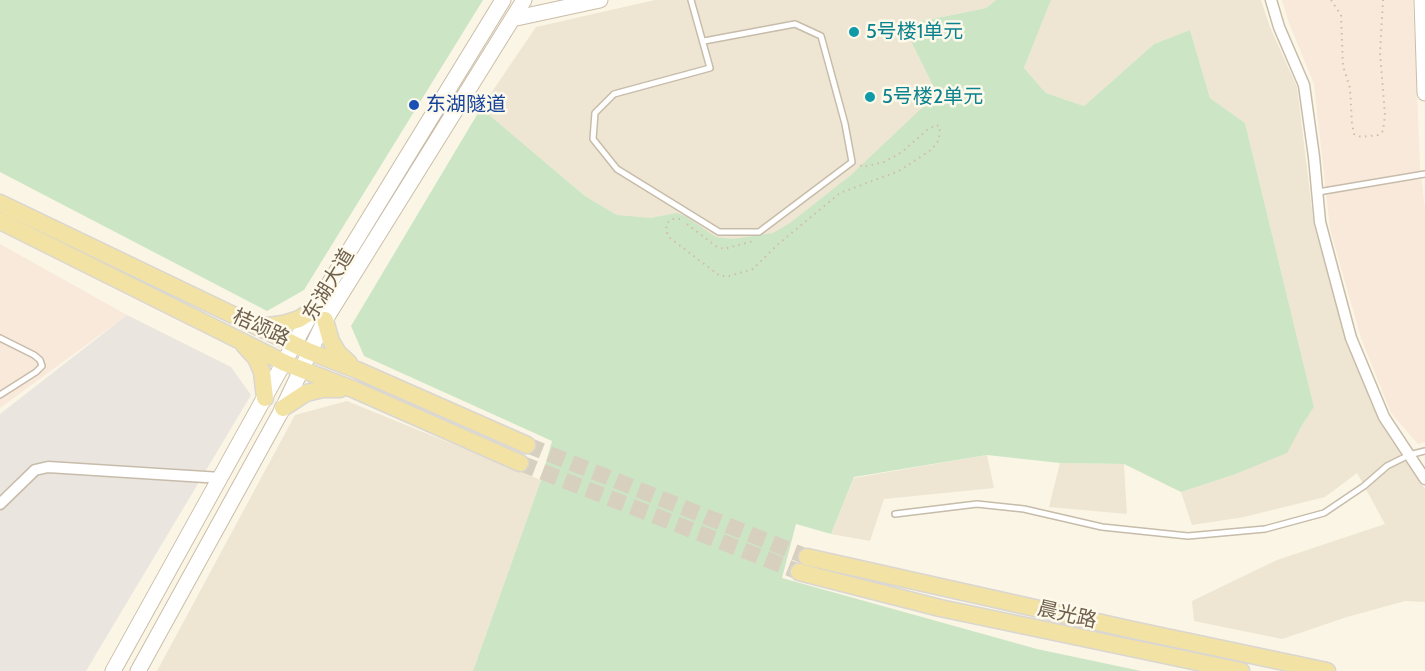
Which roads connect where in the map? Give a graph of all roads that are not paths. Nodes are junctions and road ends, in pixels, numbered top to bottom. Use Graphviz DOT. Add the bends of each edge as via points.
graph roads {
  1 [pos="503,0"];
  2 [pos="524,0"];
  3 [pos="600,0"];
  4 [pos="692,0"];
  5 [pos="1271,0"];
  6 [pos="1422,0"];
  7 [pos="512,19"];
  8 [pos="704,41"];
  9 [pos="1425,93"];
  10 [pos="1425,174"];
  11 [pos="1318,192"];
  12 [pos="0,203"];
  13 [pos="0,221"];
  14 [pos="319,315"];
  15 [pos="251,324"];
  16 [pos="0,338"];
  17 [pos="242,342"];
  18 [pos="302,348"];
  19 [pos="285,363"];
  20 [pos="301,370"];
  21 [pos="357,370"];
  22 [pos="355,390"];
  23 [pos="0,395"];
  24 [pos="265,398"];
  25 [pos="283,408"];
  26 [pos="527,445"];
  27 [pos="1425,452"];
  28 [pos="1409,455"];
  29 [pos="520,463"];
  30 [pos="221,478"];
  31 [pos="1425,478"];
  32 [pos="0,504"];
  33 [pos="895,514"];
  34 [pos="807,557"];
  35 [pos="799,572"];
  36 [pos="113,671"];
  37 [pos="138,671"];
  38 [pos="1241,671"];
  39 [pos="1327,671"];
  1 -- 14 [label="main road, 东湖大道"];
  2 -- 7 [label="main road, 东湖大道"];
  3 -- 7 [label="main road"];
  4 -- 8 [label="lane"];
  5 -- 11 [label="street" via="1304,85"];
  6 -- 9 [label="main road"];
  7 -- 14 [label="main road, 东湖大道"];
  8 -- 8 [label="lane" via="710,68 614,94 596,113 592,139 617,169 719,232 759,232 852,162 821,36 795,24"];
  10 -- 11 [label="lane"];
  11 -- 28 [label="street" via="1320,222 1351,338 1384,417"];
  12 -- 15 [label="main road, 桔颂路"];
  13 -- 17 [label="main road, 桔颂路"];
  14 -- 15 [label="main road" via="268,326"];
  14 -- 18 [label="main road, 东湖大道"];
  14 -- 21 [label="main road" via="338,354"];
  15 -- 18 [label="main road, 桔颂路"];
  16 -- 23 [label="lane" via="34,355 42,366"];
  17 -- 19 [label="main road, 桔颂路"];
  17 -- 24 [label="main road" via="262,372"];
  18 -- 19 [label="main road, 东湖大道"];
  18 -- 20 [label="main road, 东湖大道"];
  18 -- 21 [label="main road, 桔颂路"];
  19 -- 20 [label="main road, 桔颂路"];
  19 -- 24 [label="main road, 东湖大道"];
  20 -- 22 [label="main road, 桔颂路"];
  20 -- 25 [label="main road, 东湖大道"];
  21 -- 26 [label="main road, 桔颂路"];
  22 -- 25 [label="main road" via="306,393"];
  22 -- 29 [label="main road, 桔颂路"];
  24 -- 30 [label="main road, 东湖大道"];
  25 -- 37 [label="main road, 东湖大道"];
  27 -- 28 [label="lane"];
  28 -- 31 [label="street"];
  28 -- 33 [label="lane" via="1387,466 1324,513 1265,529 1188,536 1102,527 977,504"];
  30 -- 32 [label="street" via="48,467 34,470"];
  30 -- 36 [label="main road, 东湖大道"];
  34 -- 39 [label="main road, 晨光路"];
  35 -- 38 [label="main road, 晨光路" via="940,608"];
}
